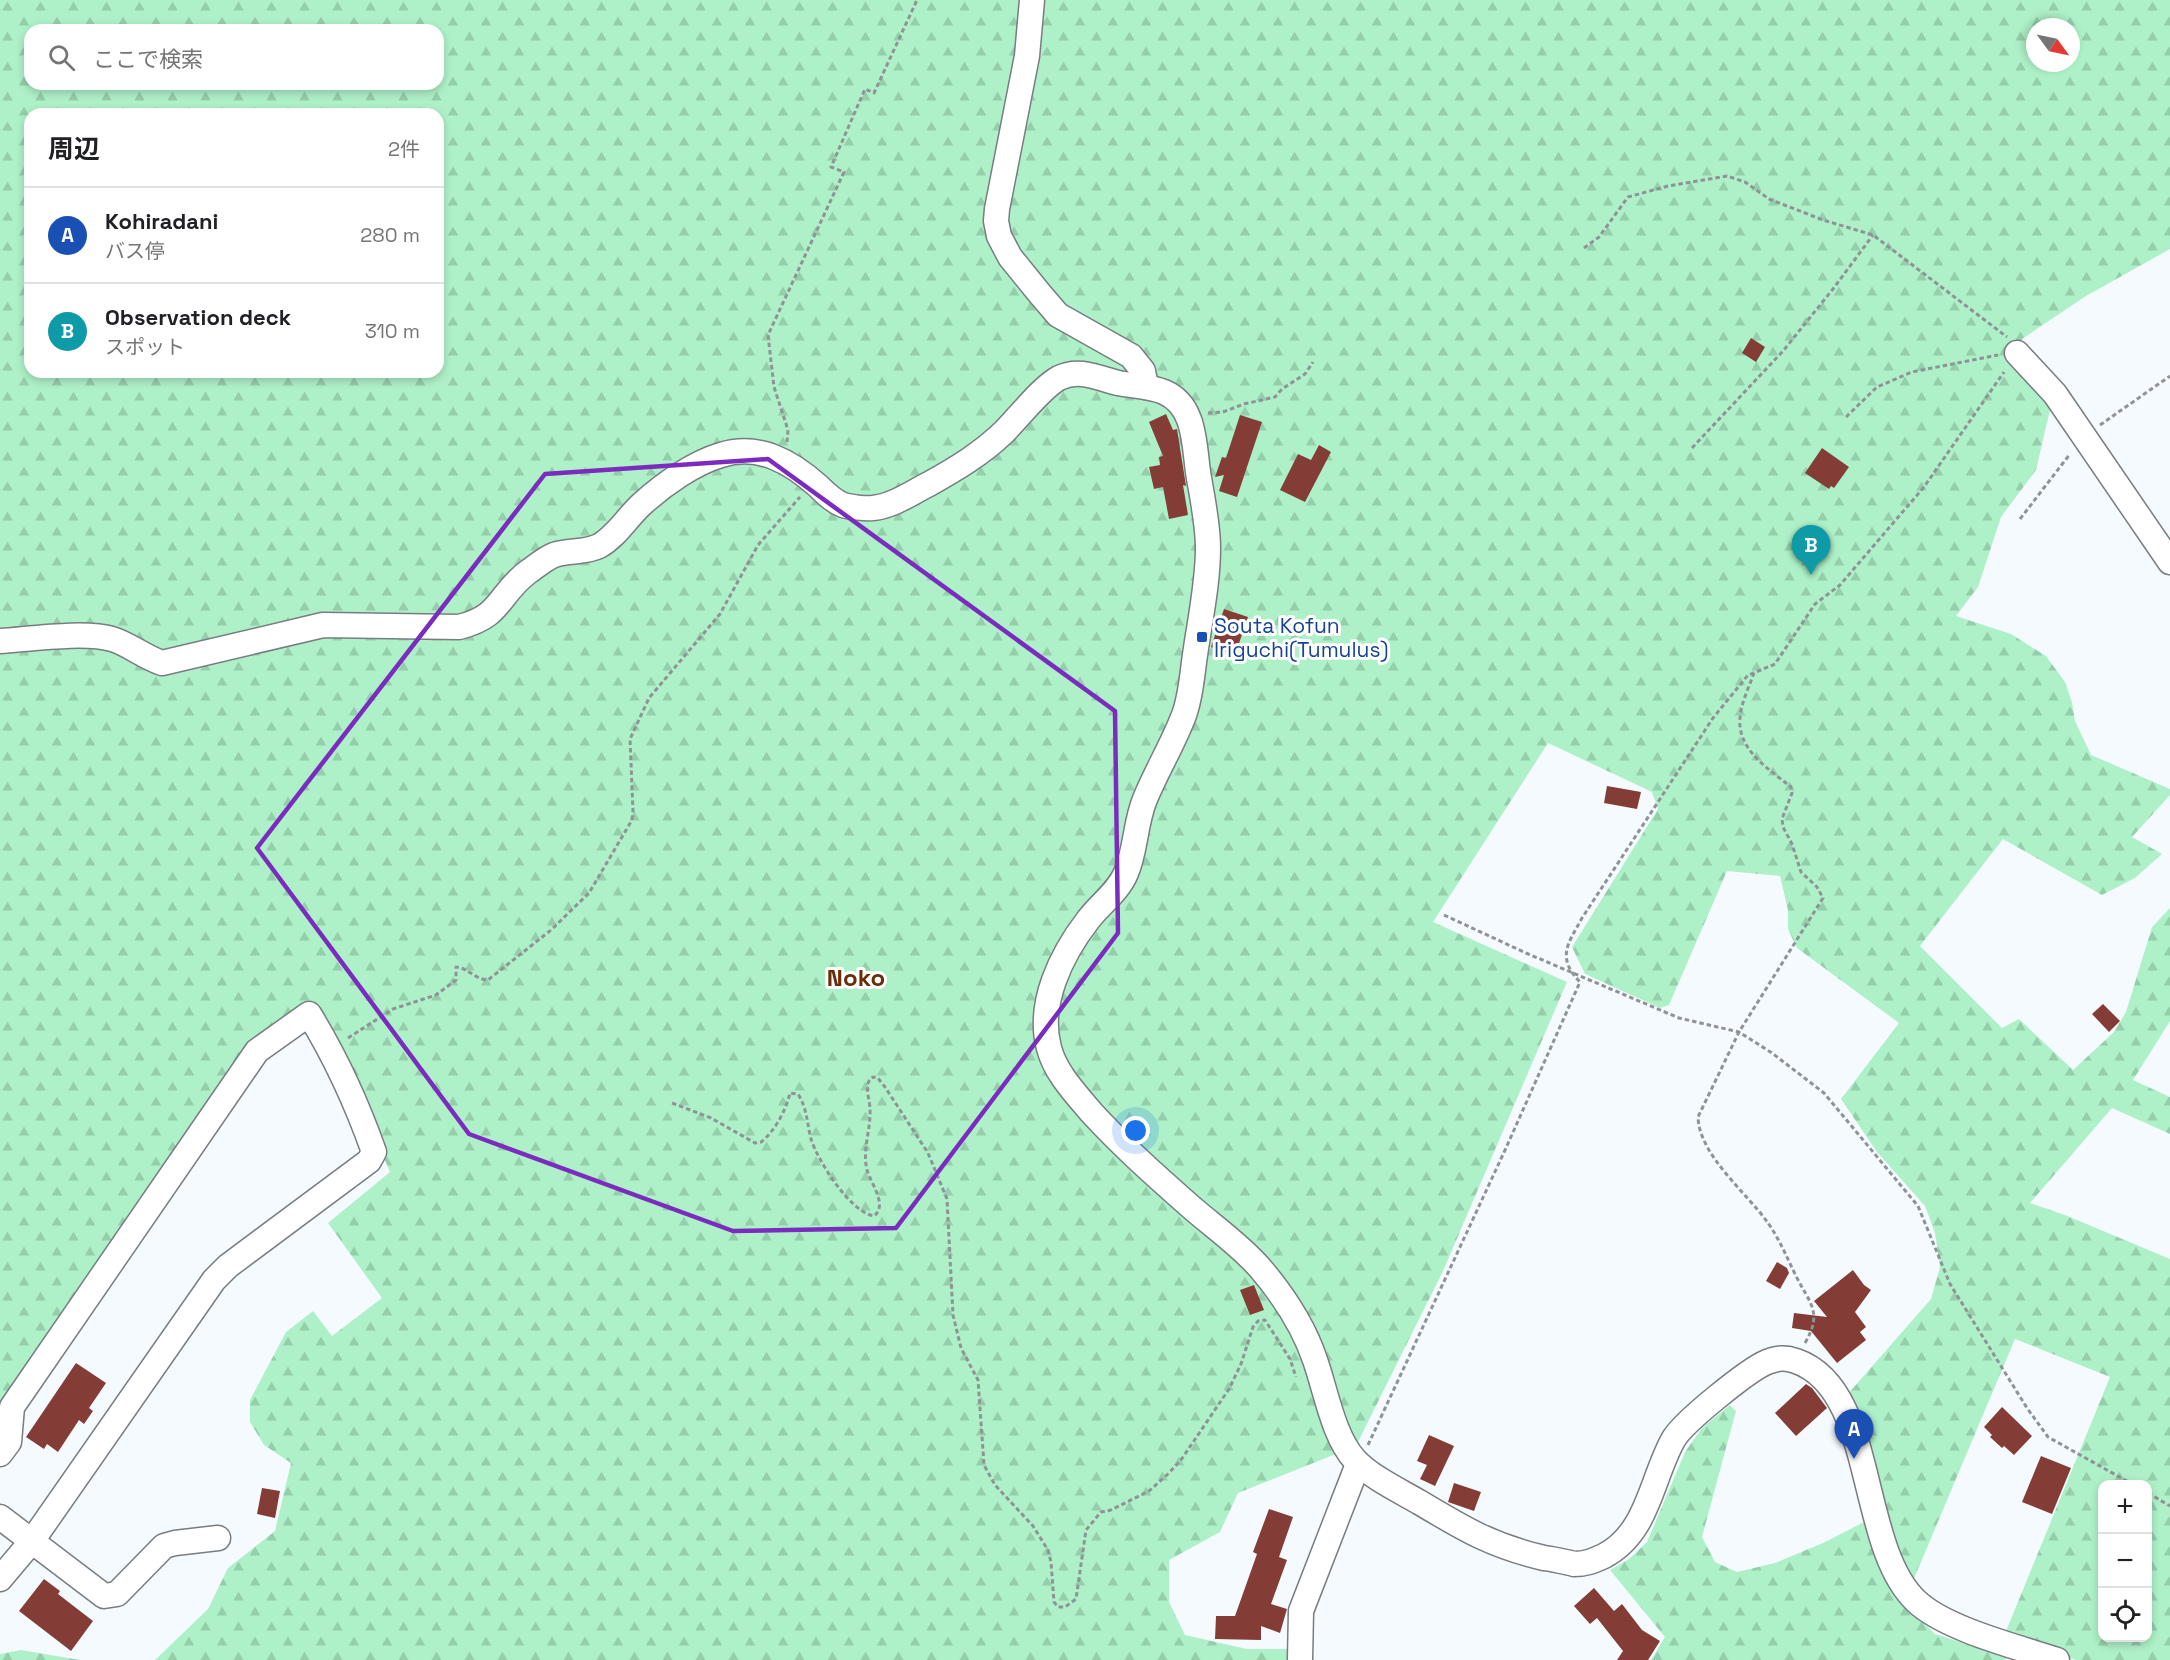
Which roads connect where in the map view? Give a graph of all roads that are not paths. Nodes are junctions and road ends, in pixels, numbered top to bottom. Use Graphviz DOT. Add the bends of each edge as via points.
graph roads {
  1 [pos="1032,0"];
  2 [pos="2017,353"];
  3 [pos="1146,387"];
  4 [pos="2170,562"];
  5 [pos="0,641"];
  6 [pos="0,1454"];
  7 [pos="1358,1464"];
  8 [pos="0,1517"];
  9 [pos="219,1538"];
  10 [pos="32,1541"];
  11 [pos="0,1579"];
  12 [pos="1300,1660"];
  13 [pos="2057,1660"];
  1 -- 3 [label="street" via="1026,56 997,209 999,236 1058,315 1131,356 1143,371"];
  2 -- 4 [label="street" via="2055,394"];
  3 -- 5 [label="street" via="1084,373 1065,375 970,461 885,506 844,506 776,456 746,451 724,454 665,486 598,546 550,556 517,580 493,612 477,623 459,627 323,625 162,663 114,639 92,636"];
  3 -- 7 [label="street" via="1178,400 1188,415 1204,511 1208,546 1188,707 1136,822 1126,875 1090,916 1062,960 1049,999 1046,1033 1057,1069 1082,1102 1116,1139 1260,1268 1286,1303 1314,1356 1343,1442"];
  6 -- 10 [label="street" via="9,1442 12,1407 257,1051 309,1014 331,1049 374,1152 369,1161 214,1280"];
  7 -- 12 [label="street" via="1301,1611"];
  7 -- 13 [label="street" via="1474,1535 1507,1549 1575,1564 1590,1562 1620,1545 1635,1530 1674,1438 1686,1423 1753,1370 1773,1359 1796,1361 1824,1380 1839,1397 1854,1433 1886,1552 1912,1598 1936,1617"];
  8 -- 10 [label="street"];
  9 -- 10 [label="street" via="164,1546 117,1594 104,1596"];
  10 -- 11 [label="street"];
}
